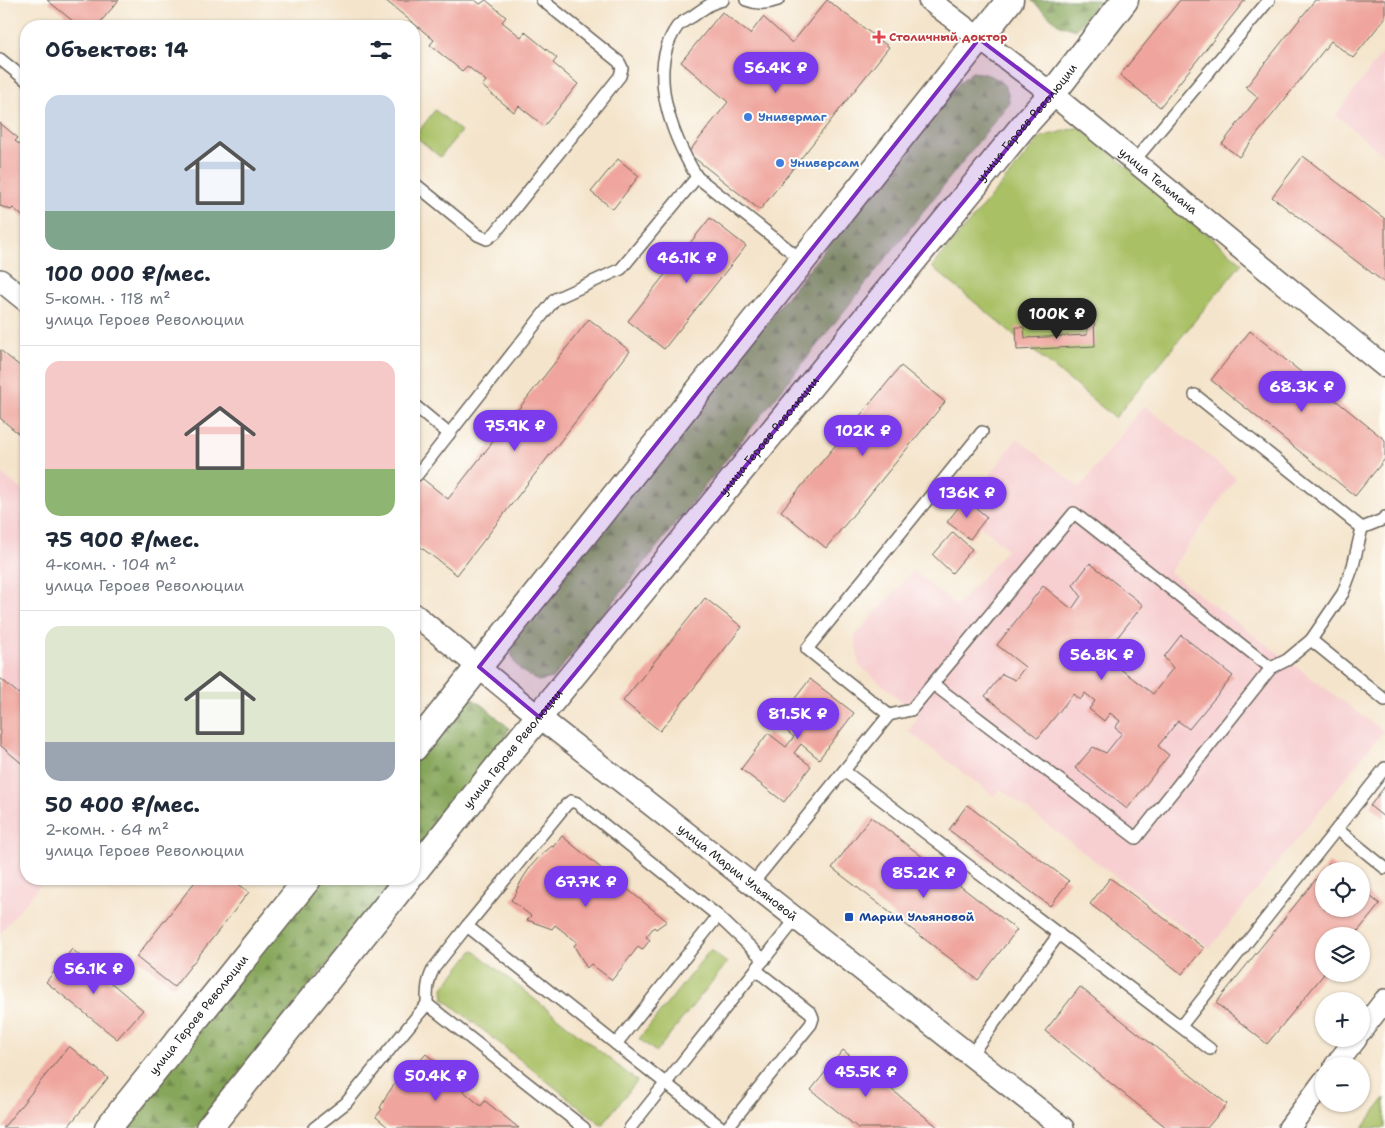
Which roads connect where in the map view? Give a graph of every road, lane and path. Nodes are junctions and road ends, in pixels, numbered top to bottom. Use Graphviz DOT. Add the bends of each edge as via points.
graph roads {
  1 [pos="542,0"];
  2 [pos="723,0"];
  3 [pos="746,0"];
  4 [pos="778,0"];
  5 [pos="929,0"];
  6 [pos="1010,0"];
  7 [pos="1125,0"];
  8 [pos="1269,0"];
  9 [pos="979,39"];
  10 [pos="0,59"];
  11 [pos="20,75"];
  12 [pos="1052,94"];
  13 [pos="1134,162"];
  14 [pos="697,177"];
  15 [pos="420,189"];
  16 [pos="803,261"];
  17 [pos="0,280"];
  18 [pos="20,296"];
  19 [pos="1385,367"];
  20 [pos="1195,395"];
  21 [pos="420,410"];
  22 [pos="982,432"];
  23 [pos="449,434"];
  24 [pos="420,470"];
  25 [pos="1384,520"];
  26 [pos="1362,528"];
  27 [pos="420,619"];
  28 [pos="1311,640"];
  29 [pos="479,667"];
  30 [pos="1271,668"];
  31 [pos="933,684"];
  32 [pos="1385,700"];
  33 [pos="889,715"];
  34 [pos="539,716"];
  35 [pos="420,741"];
  36 [pos="1385,768"];
  37 [pos="844,771"];
  38 [pos="1337,829"];
  39 [pos="420,865"];
  40 [pos="1385,868"];
  41 [pos="752,884"];
  42 [pos="303,885"];
  43 [pos="403,885"];
  44 [pos="718,916"];
  45 [pos="796,919"];
  46 [pos="467,926"];
  47 [pos="1059,934"];
  48 [pos="764,960"];
  49 [pos="756,970"];
  50 [pos="1385,1000"];
  51 [pos="427,1004"];
  52 [pos="1370,1019"];
  53 [pos="1181,1026"];
  54 [pos="616,1044"];
  55 [pos="1350,1047"];
  56 [pos="1210,1049"];
  57 [pos="970,1056"];
  58 [pos="1342,1057"];
  59 [pos="666,1083"];
  60 [pos="1315,1093"];
  61 [pos="318,1127"];
  62 [pos="108,1128"];
  63 [pos="209,1128"];
  64 [pos="584,1128"];
  65 [pos="630,1128"];
  66 [pos="722,1128"];
  67 [pos="727,1128"];
  68 [pos="1062,1128"];
  69 [pos="1289,1128"];
  1 -- 15 [label="lane" via="619,62 622,68 620,76 495,233 487,238 478,235"];
  2 -- 14 [label="lane" via="714,2 678,26 664,56 662,90 677,138"];
  3 -- 4 [label="lane" via="754,3"];
  5 -- 9 [label="street, улица Тельмана"];
  6 -- 9 [label="street"];
  7 -- 12 [label="street, улица Героев Революции"];
  8 -- 13 [label="lane"];
  9 -- 12 [label="street, улица Тельмана"];
  9 -- 16 [label="street"];
  10 -- 11 [label="lane"];
  12 -- 13 [label="street, улица Тельмана"];
  12 -- 34 [label="street, улица Героев Революции"];
  13 -- 19 [label="street, улица Тельмана"];
  14 -- 16 [label="lane"];
  14 -- 23 [label="lane" via="621,269 555,299"];
  16 -- 29 [label="street"];
  17 -- 18 [label="street"];
  20 -- 26 [label="lane"];
  21 -- 23 [label="lane"];
  22 -- 33 [label="lane" via="807,649"];
  23 -- 24 [label="lane"];
  25 -- 26 [label="lane"];
  26 -- 28 [label="lane" via="1353,566 1342,593"];
  27 -- 29 [label="street, улица Марии Ульяновой"];
  28 -- 30 [label="lane" via="1287,660"];
  28 -- 32 [label="lane"];
  29 -- 34 [label="street, улица Марии Ульяновой"];
  29 -- 35 [label="street"];
  30 -- 31 [label="lane" via="1136,838"];
  30 -- 31 [label="lane" via="1074,513"];
  31 -- 33 [label="lane" via="912,710"];
  33 -- 37 [label="lane"];
  34 -- 39 [label="street, улица Героев Революции"];
  34 -- 41 [label="street, улица Марии Ульяновой"];
  36 -- 38 [label="lane"];
  37 -- 41 [label="lane"];
  37 -- 47 [label="lane"];
  38 -- 40 [label="lane"];
  38 -- 53 [label="lane"];
  41 -- 45 [label="street, улица Марии Ульяновой"];
  42 -- 62 [label="street, улица Героев Революции"];
  43 -- 63 [label="street"];
  44 -- 46 [label="lane" via="571,801"];
  44 -- 48 [label="lane"];
  44 -- 54 [label="lane"];
  45 -- 48 [label="lane"];
  45 -- 57 [label="street, улица Марии Ульяновой"];
  46 -- 51 [label="lane" via="430,975"];
  46 -- 54 [label="lane"];
  47 -- 53 [label="lane"];
  47 -- 57 [label="lane"];
  48 -- 49 [label="lane"];
  49 -- 59 [label="lane"];
  49 -- 67 [label="lane" via="811,1013 813,1018"];
  50 -- 52 [label="street"];
  51 -- 61 [label="lane" via="346,1103"];
  51 -- 64 [label="lane"];
  53 -- 56 [label="lane"];
  54 -- 59 [label="lane"];
  55 -- 58 [label="street"];
  57 -- 68 [label="street, улица Марии Ульяновой"];
  59 -- 65 [label="lane"];
  59 -- 66 [label="lane"];
  60 -- 69 [label="street"];
}
